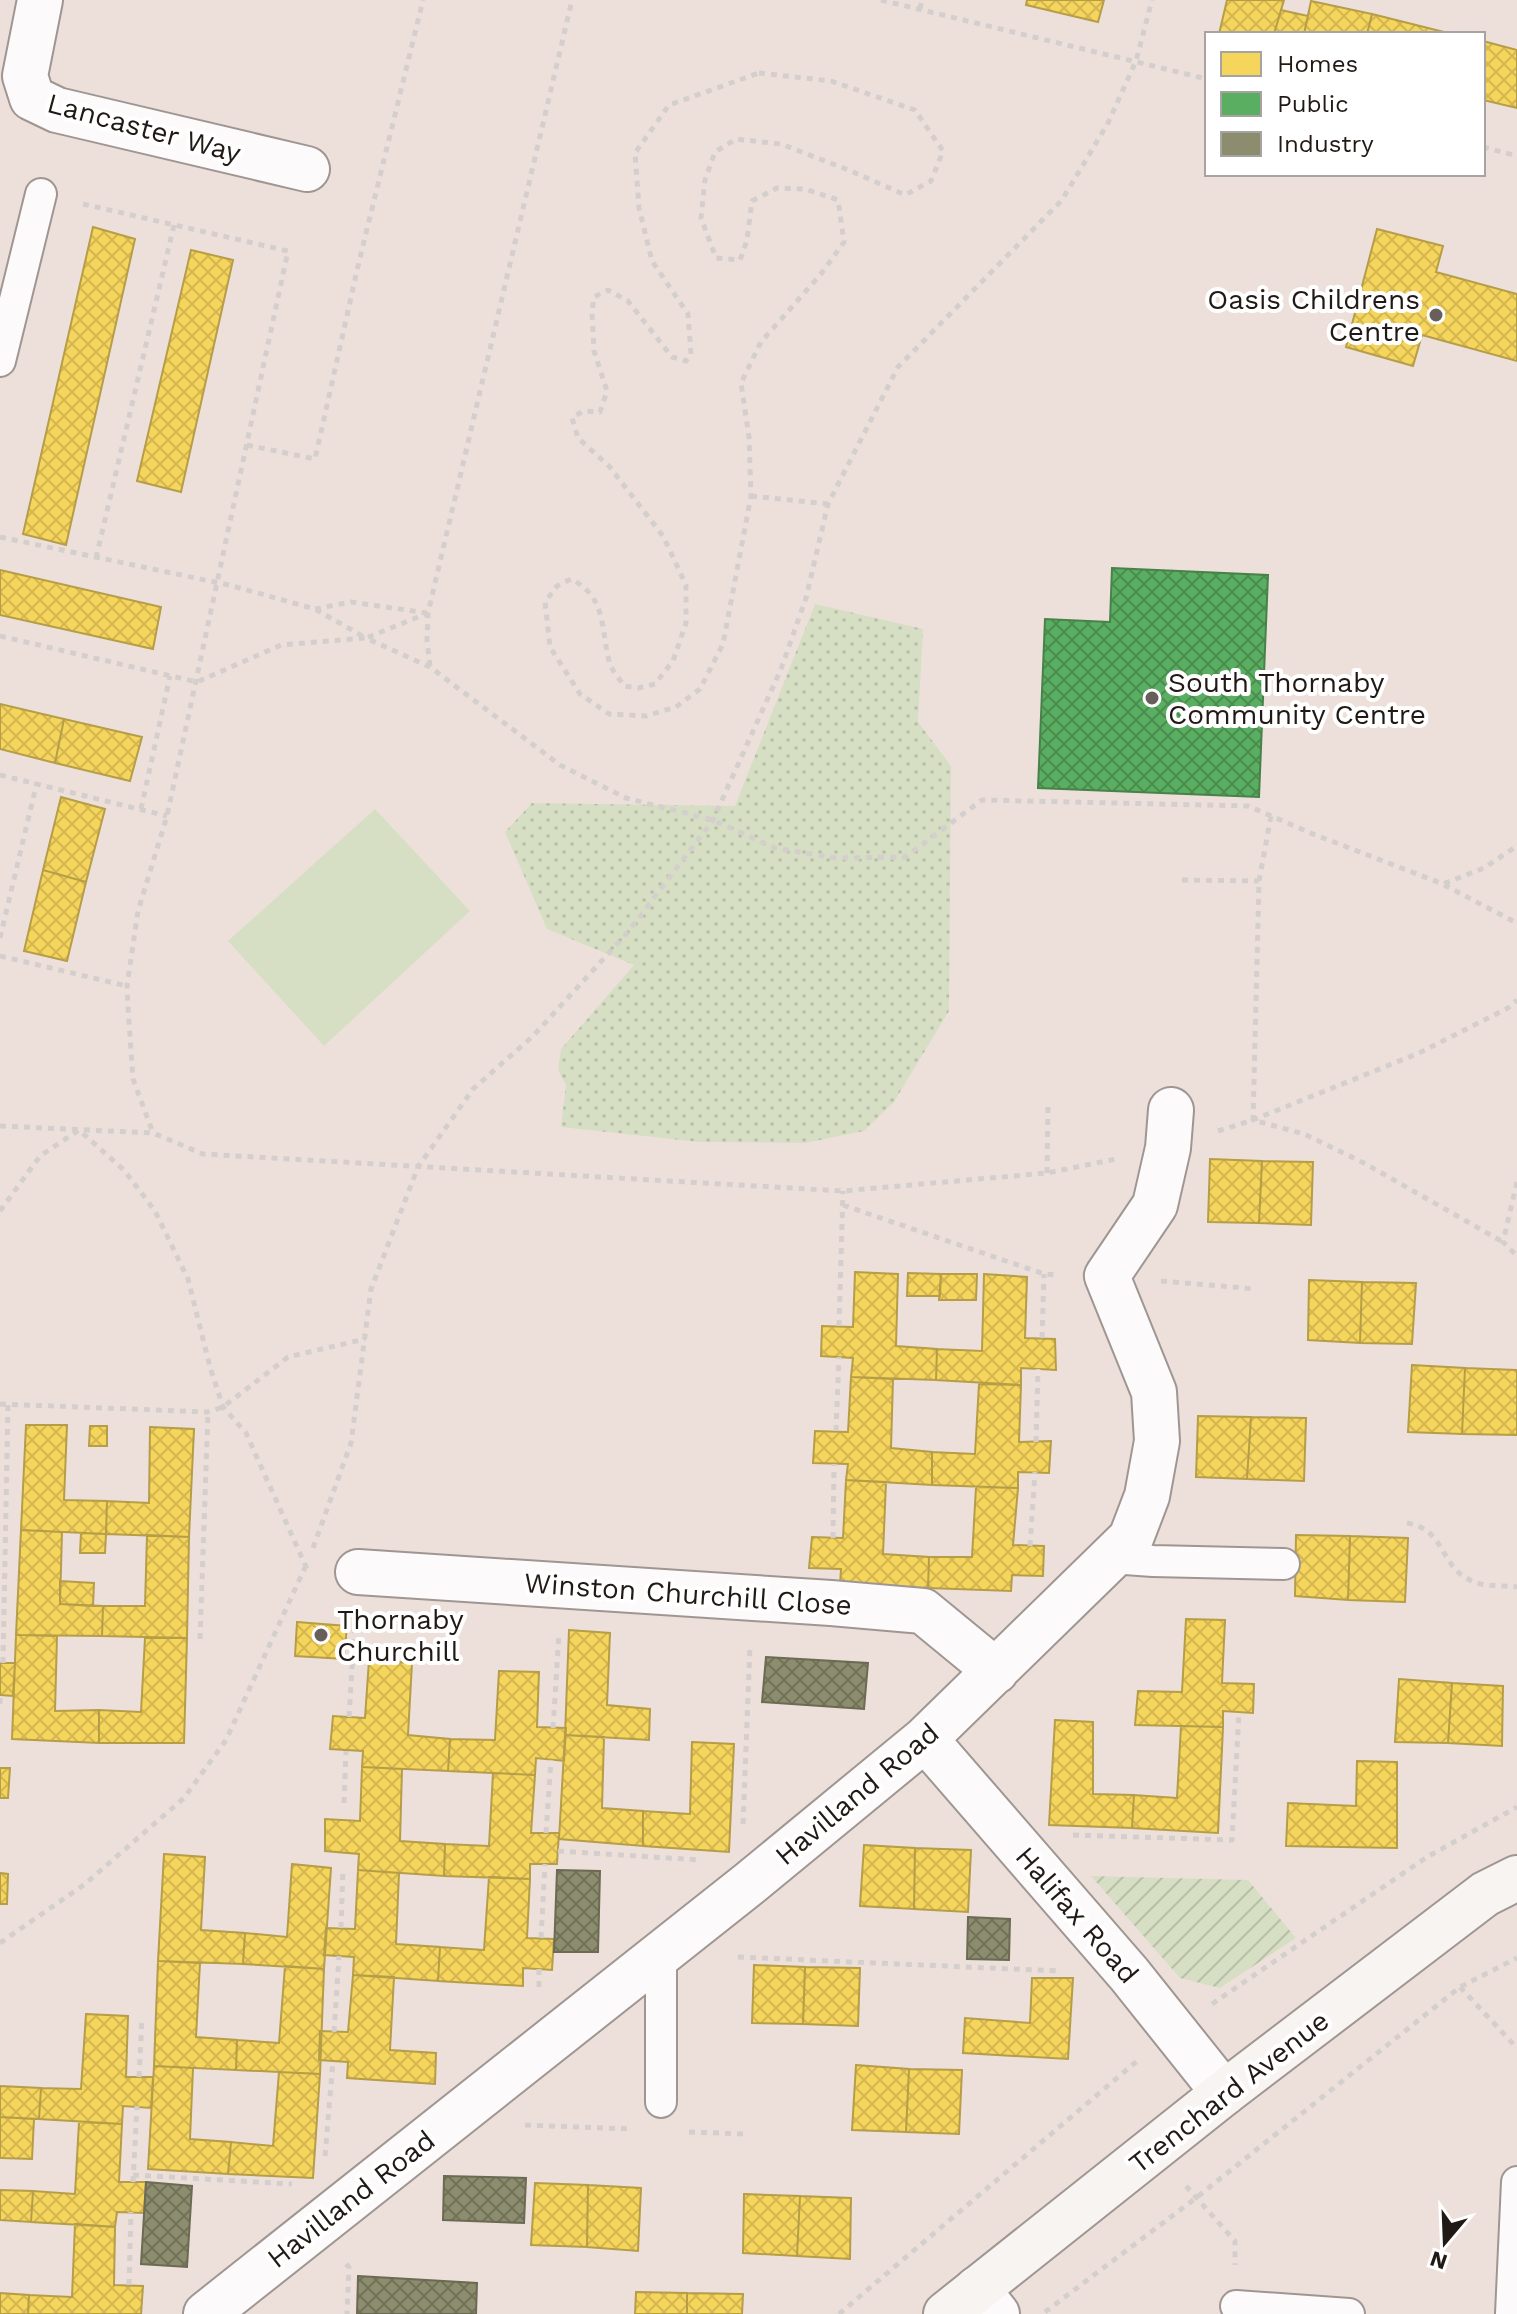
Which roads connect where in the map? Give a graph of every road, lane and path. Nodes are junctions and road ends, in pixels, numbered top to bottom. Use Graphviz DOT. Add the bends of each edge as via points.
graph roads {
  1 [pos="40,0"];
  2 [pos="423,0"];
  3 [pos="572,0"];
  4 [pos="881,0"];
  5 [pos="922,0"];
  6 [pos="1152,0"];
  7 [pos="920,9"];
  8 [pos="1136,61"];
  9 [pos="1205,78"];
  10 [pos="1485,148"];
  11 [pos="1517,156"];
  12 [pos="307,169"];
  13 [pos="41,194"];
  14 [pos="174,225"];
  15 [pos="0,361"];
  16 [pos="247,445"];
  17 [pos="751,496"];
  18 [pos="828,504"];
  19 [pos="0,537"];
  20 [pos="96,558"];
  21 [pos="216,582"];
  22 [pos="315,609"];
  23 [pos="428,613"];
  24 [pos="0,636"];
  25 [pos="366,638"];
  26 [pos="430,667"];
  27 [pos="170,676"];
  28 [pos="197,682"];
  29 [pos="0,775"];
  30 [pos="37,782"];
  31 [pos="141,809"];
  32 [pos="167,816"];
  33 [pos="1271,816"];
  34 [pos="713,820"];
  35 [pos="1517,846"];
  36 [pos="1182,880"];
  37 [pos="1259,881"];
  38 [pos="1443,884"];
  39 [pos="1517,923"];
  40 [pos="0,938"];
  41 [pos="0,956"];
  42 [pos="127,986"];
  43 [pos="1517,1000"];
  44 [pos="1048,1104"];
  45 [pos="1253,1120"];
  46 [pos="0,1126"];
  47 [pos="1170,1129"];
  48 [pos="79,1130"];
  49 [pos="153,1133"];
  50 [pos="418,1167"];
  51 [pos="1047,1173"];
  52 [pos="1517,1182"];
  53 [pos="843,1191"];
  54 [pos="843,1205"];
  55 [pos="0,1211"];
  56 [pos="1503,1242"];
  57 [pos="1517,1256"];
  58 [pos="1044,1274"];
  59 [pos="1107,1276"];
  60 [pos="1255,1289"];
  61 [pos="839,1326"];
  62 [pos="1042,1338"];
  63 [pos="365,1339"];
  64 [pos="839,1357"];
  65 [pos="1038,1369"];
  66 [pos="0,1404"];
  67 [pos="8,1404"];
  68 [pos="223,1407"];
  69 [pos="208,1412"];
  70 [pos="836,1431"];
  71 [pos="1036,1442"];
  72 [pos="834,1464"];
  73 [pos="1035,1472"];
  74 [pos="1407,1523"];
  75 [pos="833,1538"];
  76 [pos="1030,1546"];
  77 [pos="1111,1558"];
  78 [pos="1284,1564"];
  79 [pos="305,1568"];
  80 [pos="358,1572"];
  81 [pos="563,1586"];
  82 [pos="1517,1587"];
  83 [pos="751,1598"];
  84 [pos="200,1639"];
  85 [pos="3,1663"];
  86 [pos="996,1671"];
  87 [pos="0,1696"];
  88 [pos="0,1704"];
  89 [pos="1239,1712"];
  90 [pos="349,1717"];
  91 [pos="553,1728"];
  92 [pos="925,1739"];
  93 [pos="346,1751"];
  94 [pos="551,1760"];
  95 [pos="344,1803"];
  96 [pos="546,1833"];
  97 [pos="1006,1833"];
  98 [pos="558,1851"];
  99 [pos="545,1864"];
  100 [pos="343,1869"];
  101 [pos="746,1873"];
  102 [pos="1517,1878"];
  103 [pos="341,1928"];
  104 [pos="541,1938"];
  105 [pos="0,1943"];
  106 [pos="661,1954"];
  107 [pos="339,1956"];
  108 [pos="1517,1958"];
  109 [pos="1129,1974"];
  110 [pos="1460,1987"];
  111 [pos="142,2018"];
  112 [pos="334,2032"];
  113 [pos="1517,2048"];
  114 [pos="333,2061"];
  115 [pos="139,2077"];
  116 [pos="1224,2093"];
  117 [pos="661,2102"];
  118 [pos="137,2106"];
  119 [pos="523,2125"];
  120 [pos="644,2130"];
  121 [pos="676,2131"];
  122 [pos="746,2134"];
  123 [pos="1153,2150"];
  124 [pos="1517,2182"];
  125 [pos="347,2193"];
  126 [pos="1196,2198"];
  127 [pos="131,2212"];
  128 [pos="129,2285"];
  129 [pos="973,2306"];
  130 [pos="1236,2306"];
  131 [pos="206,2314"];
  132 [pos="1043,2314"];
  133 [pos="1349,2314"];
  134 [pos="1511,2314"];
  1 -- 12 [label="street, Lancaster Way" via="25,76 32,98 57,110"];
  2 -- 16 [label="path" via="315,459"];
  3 -- 23 [label="path"];
  4 -- 7 [label="path"];
  5 -- 7 [label="path"];
  6 -- 8 [label="path"];
  7 -- 8 [label="path"];
  8 -- 9 [label="path"];
  8 -- 18 [label="path" via="1108,123 1062,200 898,367"];
  10 -- 11 [label="path"];
  13 -- 14 [label="path"];
  13 -- 15 [label="lane"];
  14 -- 16 [label="path" via="288,251"];
  14 -- 20 [label="path"];
  16 -- 21 [label="path"];
  17 -- 17 [label="path" via="741,383 761,342 844,242 838,200 805,189 777,188 752,201 740,260 716,258 701,218 715,152 736,139 781,144 905,195 931,181 943,151 915,110 831,81 759,73 669,105 635,153 639,208 652,261 688,314 691,354 686,361 672,357 628,301 608,290 594,297 594,351 607,391 600,412 583,411 572,418 578,438 609,466 663,536 686,585 686,623 673,661 655,684 624,686 611,666 594,596 571,579 557,586 545,602 550,647 580,694 609,714 646,716 676,707 700,689 723,644"];
  17 -- 18 [label="path"];
  18 -- 34 [label="path" via="806,598 781,669"];
  19 -- 20 [label="path"];
  20 -- 21 [label="path"];
  21 -- 22 [label="path"];
  21 -- 28 [label="path"];
  22 -- 23 [label="path" via="351,602"];
  22 -- 25 [label="path"];
  23 -- 25 [label="path"];
  23 -- 26 [label="path"];
  24 -- 27 [label="path"];
  25 -- 26 [label="path"];
  25 -- 28 [label="path" via="281,645"];
  26 -- 34 [label="path" via="560,765 626,798"];
  27 -- 28 [label="path"];
  27 -- 31 [label="path"];
  28 -- 32 [label="path"];
  29 -- 30 [label="path"];
  30 -- 31 [label="path"];
  30 -- 40 [label="path"];
  31 -- 32 [label="path"];
  32 -- 42 [label="path" via="138,911"];
  33 -- 34 [label="path" via="1248,806 982,800 905,857 836,858 775,848"];
  33 -- 37 [label="path"];
  33 -- 38 [label="path"];
  34 -- 50 [label="path" via="628,932 533,1036 473,1089"];
  35 -- 38 [label="path" via="1484,868"];
  36 -- 37 [label="path"];
  37 -- 45 [label="path"];
  38 -- 39 [label="path"];
  41 -- 42 [label="path"];
  42 -- 49 [label="path" via="133,1079"];
  43 -- 45 [label="path" via="1419,1053"];
  44 -- 51 [label="path"];
  45 -- 47 [label="path"];
  45 -- 56 [label="path" via="1304,1134 1364,1163"];
  46 -- 48 [label="path"];
  47 -- 51 [label="path"];
  47 -- 59 [label="street" via="1155,1205"];
  48 -- 49 [label="path"];
  48 -- 55 [label="path" via="40,1156"];
  48 -- 68 [label="path" via="124,1170 155,1211 188,1279"];
  49 -- 50 [label="path" via="203,1154"];
  50 -- 53 [label="path"];
  50 -- 63 [label="path" via="371,1289"];
  51 -- 53 [label="path"];
  52 -- 56 [label="path"];
  53 -- 54 [label="path"];
  54 -- 58 [label="path"];
  54 -- 61 [label="path"];
  56 -- 57 [label="path"];
  58 -- 59 [label="path"];
  58 -- 62 [label="path"];
  59 -- 60 [label="path"];
  59 -- 77 [label="street, Havilland Road" via="1154,1392 1157,1441 1147,1496 1131,1538"];
  63 -- 68 [label="path" via="288,1357"];
  63 -- 79 [label="path" via="351,1443"];
  64 -- 70 [label="path"];
  65 -- 71 [label="path"];
  66 -- 67 [label="path"];
  67 -- 69 [label="path"];
  67 -- 85 [label="path"];
  68 -- 69 [label="path"];
  68 -- 79 [label="path" via="246,1433"];
  69 -- 84 [label="path"];
  72 -- 75 [label="path"];
  73 -- 76 [label="path"];
  74 -- 82 [label="path" via="1434,1535 1452,1568 1474,1582"];
  77 -- 78 [label="lane"];
  77 -- 86 [label="street, Havilland Road"];
  79 -- 105 [label="path" via="226,1740 184,1798 85,1884"];
  80 -- 81 [label="street, Winston Churchill Close"];
  80 -- 90 [label="path"];
  81 -- 83 [label="street, Winston Churchill Close"];
  81 -- 91 [label="path"];
  83 -- 86 [label="street, Winston Churchill Close" via="923,1611"];
  83 -- 101 [label="path"];
  86 -- 92 [label="street, Havilland Road"];
  87 -- 88 [label="path"];
  89 -- 97 [label="path" via="1232,1840"];
  92 -- 97 [label="street, Halifax Road"];
  92 -- 101 [label="street, Havilland Road"];
  93 -- 95 [label="path"];
  94 -- 96 [label="path"];
  97 -- 109 [label="street, Halifax Road"];
  98 -- 101 [label="path"];
  99 -- 104 [label="path"];
  100 -- 103 [label="path"];
  101 -- 106 [label="street, Havilland Road"];
  102 -- 116 [label="street, Trenchard Avenue" via="1485,1894"];
  106 -- 109 [label="path"];
  106 -- 117 [label="lane"];
  106 -- 125 [label="street, Havilland Road"];
  107 -- 112 [label="path"];
  108 -- 110 [label="path"];
  109 -- 116 [label="street, Halifax Road"];
  110 -- 113 [label="path"];
  110 -- 126 [label="path"];
  111 -- 115 [label="path"];
  114 -- 125 [label="path" via="325,2158"];
  116 -- 123 [label="street, Trenchard Avenue"];
  118 -- 125 [label="path" via="133,2179"];
  119 -- 120 [label="path"];
  121 -- 122 [label="path"];
  123 -- 126 [label="path"];
  123 -- 129 [label="street, Trenchard Avenue"];
  124 -- 134 [label="lane"];
  125 -- 131 [label="street, Havilland Road"];
  126 -- 130 [label="path" via="1235,2241"];
  126 -- 132 [label="path"];
  127 -- 128 [label="path"];
  130 -- 133 [label="lane"];
}
